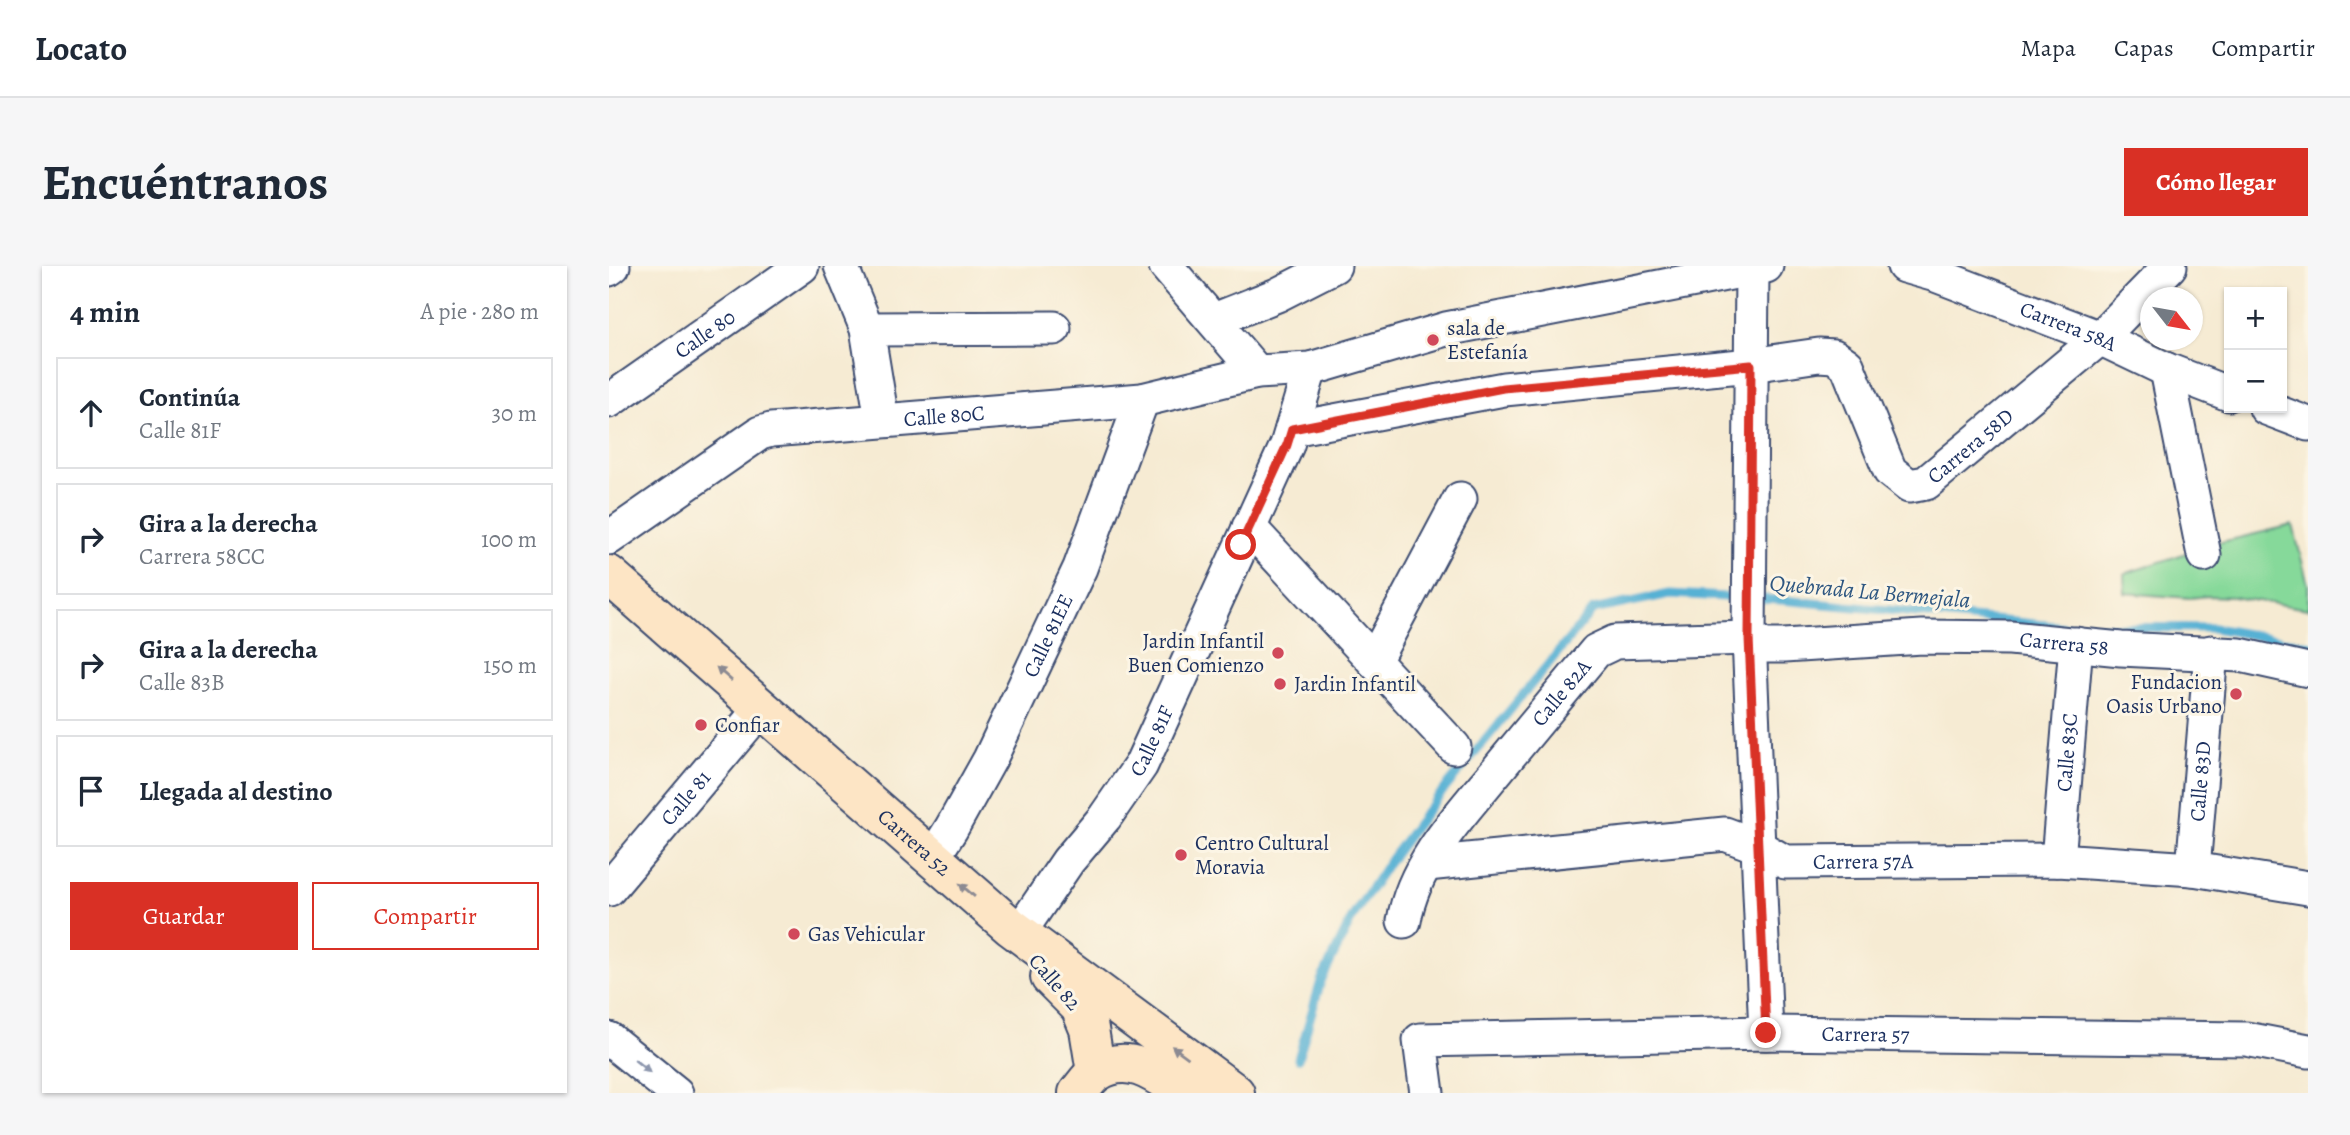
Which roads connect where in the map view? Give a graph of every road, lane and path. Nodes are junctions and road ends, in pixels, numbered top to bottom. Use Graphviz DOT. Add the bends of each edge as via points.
graph roads {
  1 [pos="841,266"];
  2 [pos="1166,266"];
  3 [pos="1334,266"];
  4 [pos="1904,266"];
  5 [pos="2170,266"];
  6 [pos="1759,268"];
  7 [pos="782,271"];
  8 [pos="1214,320"];
  9 [pos="1054,328"];
  10 [pos="867,329"];
  11 [pos="2100,338"];
  12 [pos="1751,365"];
  13 [pos="1310,369"];
  14 [pos="2167,370"];
  15 [pos="1257,372"];
  16 [pos="2224,392"];
  17 [pos="1142,400"];
  18 [pos="609,401"];
  19 [pos="2279,413"];
  20 [pos="882,420"];
  21 [pos="2308,424"];
  22 [pos="1292,429"];
  23 [pos="1460,499"];
  24 [pos="1249,527"];
  25 [pos="609,538"];
  26 [pos="2204,555"];
  27 [pos="609,575"];
  28 [pos="1749,608"];
  29 [pos="2076,644"];
  30 [pos="1818,645"];
  31 [pos="2211,652"];
  32 [pos="1374,661"];
  33 [pos="2308,670"];
  34 [pos="762,707"];
  35 [pos="1454,747"];
  36 [pos="1757,846"];
  37 [pos="932,859"];
  38 [pos="2058,860"];
  39 [pos="1427,864"];
  40 [pos="2193,869"];
  41 [pos="2308,888"];
  42 [pos="609,889"];
  43 [pos="1404,921"];
  44 [pos="1019,933"];
  45 [pos="1766,1033"];
  46 [pos="609,1039"];
  47 [pos="2308,1051"];
  48 [pos="1087,1082"];
  49 [pos="676,1093"];
  50 [pos="1184,1093"];
  51 [pos="1235,1093"];
  52 [pos="1427,1093"];
  1 -- 10 [label="street"];
  2 -- 8 [label="street"];
  3 -- 8 [label="street"];
  4 -- 11 [label="street, Carrera 58A"];
  5 -- 11 [label="street, Carrera 58D"];
  6 -- 12 [label="street"];
  6 -- 13 [label="street" via="1446,328"];
  7 -- 18 [label="street, Calle 80"];
  8 -- 15 [label="street"];
  9 -- 10 [label="street"];
  10 -- 20 [label="street"];
  11 -- 12 [label="street, Carrera 58D" via="1926,483 1909,486 1890,471 1847,365 1834,356 1819,355"];
  11 -- 14 [label="street, Carrera 58A"];
  12 -- 22 [label="street, Carrera 58D" via="1503,388"];
  12 -- 28 [label="street"];
  13 -- 15 [label="street, Calle 80C"];
  13 -- 22 [label="street, Calle 81F"];
  14 -- 16 [label="street, Carrera 58A"];
  14 -- 26 [label="street"];
  15 -- 17 [label="street, Calle 80C"];
  17 -- 20 [label="street, Calle 80C"];
  17 -- 37 [label="street, Calle 81EE" via="1080,568 990,759"];
  19 -- 21 [label="street"];
  20 -- 25 [label="street, Calle 80C" via="759,433"];
  22 -- 24 [label="street, Calle 81F"];
  23 -- 32 [label="street"];
  24 -- 32 [label="street"];
  24 -- 44 [label="street, Calle 81F" via="1141,765"];
  34 -- 27 [label="main road, Carrera 52, one-way"];
  28 -- 30 [label="street, Calle 82A" via="1765,646"];
  28 -- 36 [label="street"];
  28 -- 39 [label="street, Calle 82A" via="1595,650 1452,825"];
  29 -- 30 [label="street, Carrera 58" via="1922,637"];
  29 -- 31 [label="street, Carrera 58"];
  29 -- 38 [label="street, Calle 83C"];
  31 -- 33 [label="street, Carrera 58"];
  31 -- 40 [label="street, Calle 83D"];
  32 -- 35 [label="street"];
  34 -- 37 [label="main road, Carrera 52"];
  34 -- 42 [label="street, Calle 81"];
  36 -- 38 [label="street, Carrera 57A" via="1785,862"];
  36 -- 39 [label="street, Carrera 57A" via="1725,834"];
  36 -- 45 [label="street"];
  44 -- 37 [label="main road, Carrera 52, one-way"];
  38 -- 40 [label="street, Carrera 57A"];
  39 -- 43 [label="street, Calle 82A" via="1408,900"];
  40 -- 41 [label="street, Carrera 57A"];
  44 -- 48 [label="main road, Calle 82" via="1029,955 1080,1007 1089,1029"];
  51 -- 44 [label="main road, Carrera 52, one-way"];
  45 -- 47 [label="street, Carrera 57" via="2246,1040"];
  45 -- 52 [label="street, Carrera 57" via="1420,1040"];
  46 -- 49 [label="street, one-way"];
  48 -- 50 [label="main road, Calle 82" via="1130,1063"];
}
